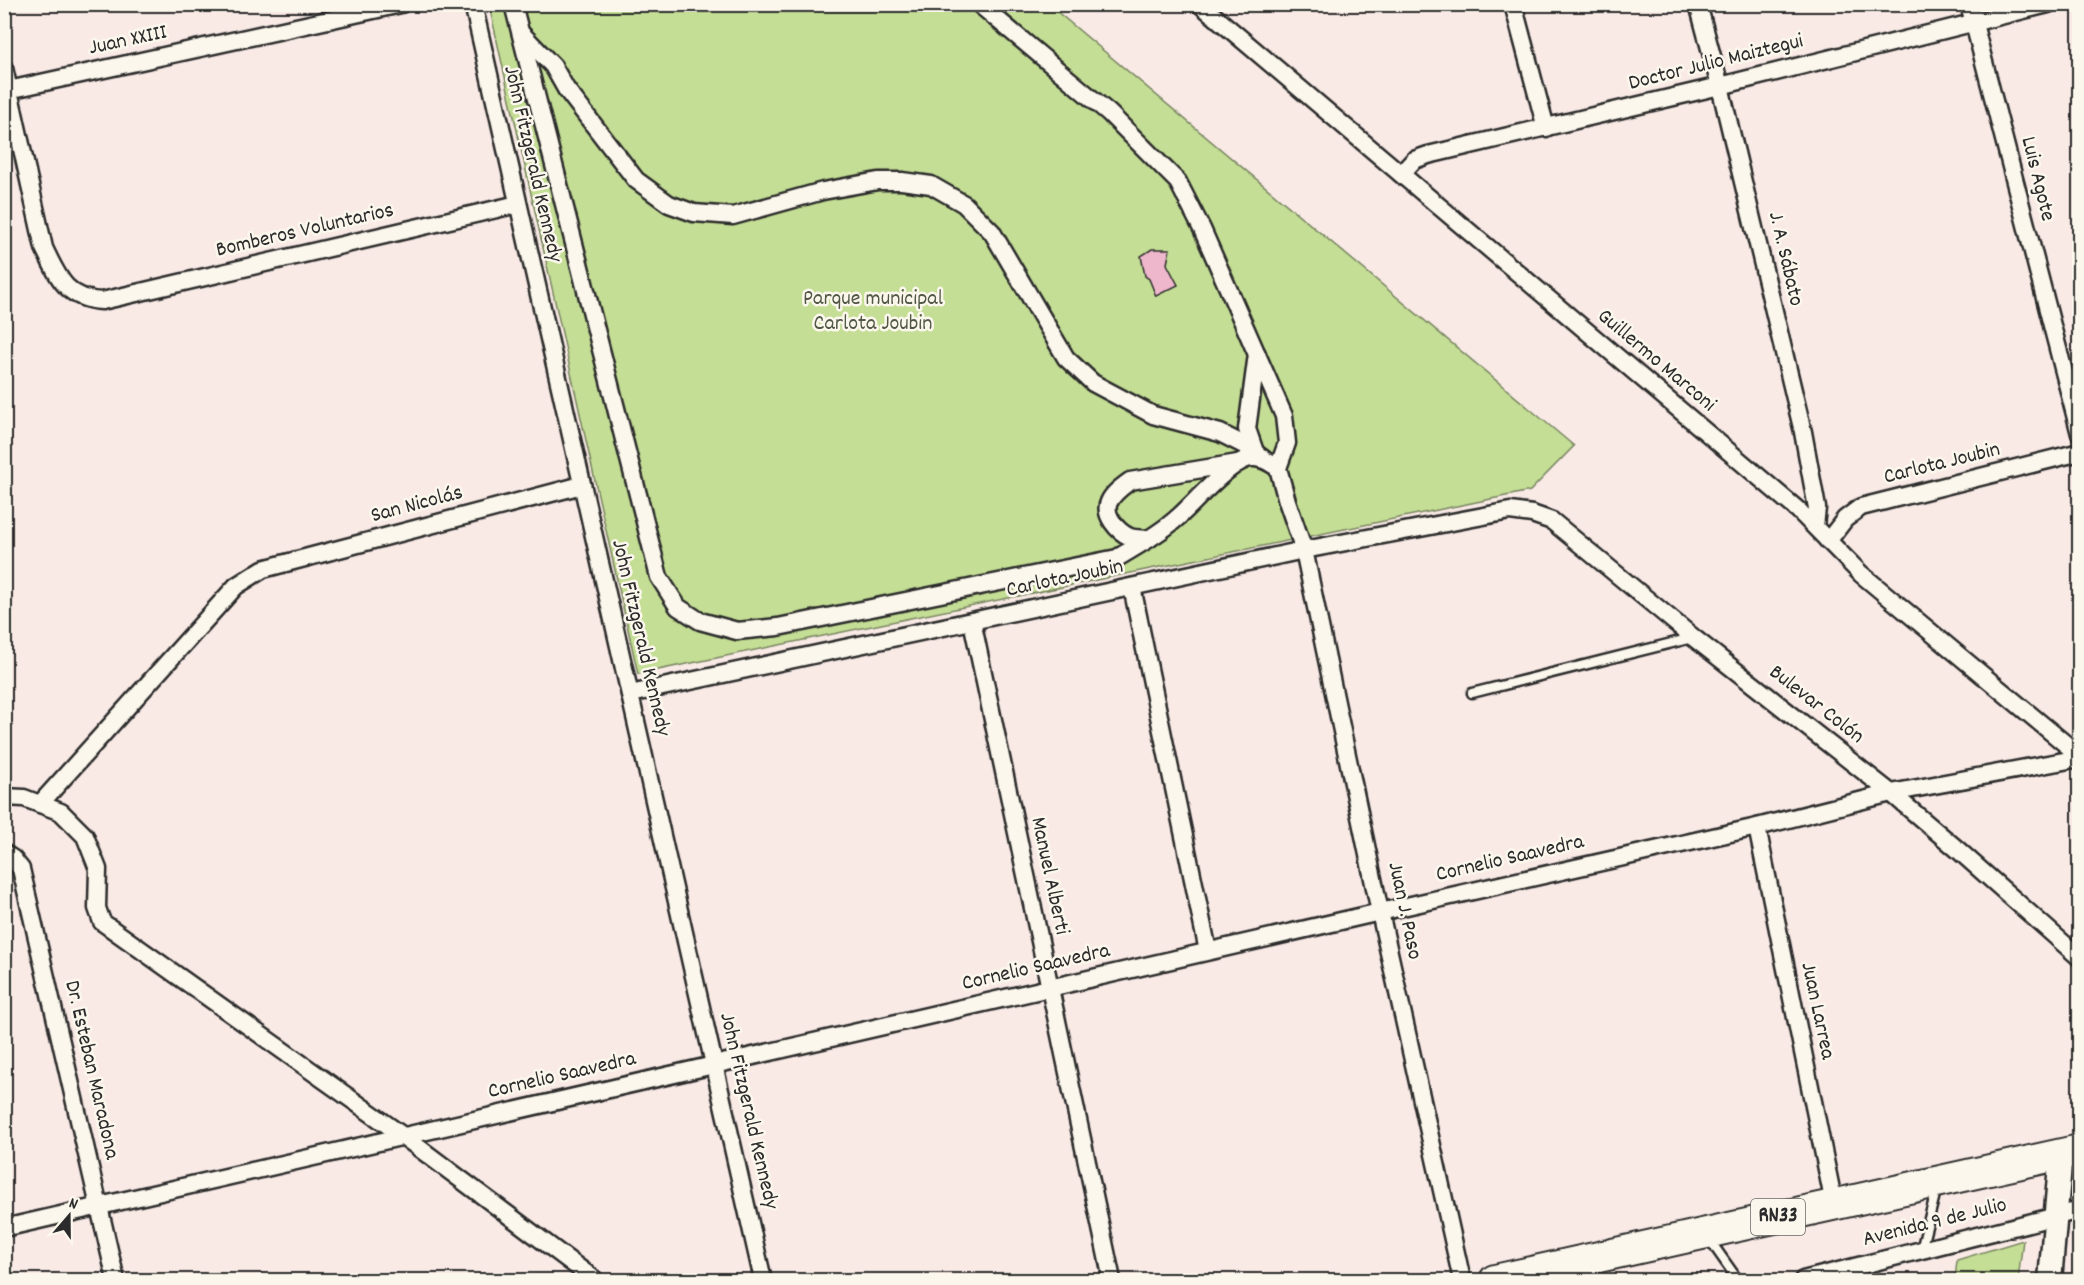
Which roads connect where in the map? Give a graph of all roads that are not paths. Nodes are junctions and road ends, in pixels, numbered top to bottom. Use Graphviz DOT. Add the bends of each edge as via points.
graph roads {
  1 [pos="401,4"];
  2 [pos="473,4"];
  3 [pos="979,4"];
  4 [pos="1200,4"];
  5 [pos="1513,4"];
  6 [pos="1698,4"];
  7 [pos="1969,4"];
  8 [pos="2048,4"];
  9 [pos="518,15"];
  10 [pos="1974,21"];
  11 [pos="4,68"];
  12 [pos="1720,86"];
  13 [pos="7,91"];
  14 [pos="1546,128"];
  15 [pos="1401,174"];
  16 [pos="518,204"];
  17 [pos="1257,353"];
  18 [pos="2079,434"];
  19 [pos="2079,452"];
  20 [pos="1266,460"];
  21 [pos="1239,463"];
  22 [pos="582,484"];
  23 [pos="1510,511"];
  24 [pos="1815,526"];
  25 [pos="1149,539"];
  26 [pos="1828,541"];
  27 [pos="1304,550"];
  28 [pos="1132,587"];
  29 [pos="972,621"];
  30 [pos="1694,638"];
  31 [pos="1472,693"];
  32 [pos="630,694"];
  33 [pos="2079,757"];
  34 [pos="1891,794"];
  35 [pos="4,797"];
  36 [pos="40,804"];
  37 [pos="1757,828"];
  38 [pos="4,853"];
  39 [pos="1380,912"];
  40 [pos="1208,951"];
  41 [pos="2079,958"];
  42 [pos="1049,988"];
  43 [pos="714,1064"];
  44 [pos="403,1136"];
  45 [pos="2070,1152"];
  46 [pos="1939,1182"];
  47 [pos="1834,1204"];
  48 [pos="100,1206"];
  49 [pos="2079,1210"];
  50 [pos="2057,1215"];
  51 [pos="4,1228"];
  52 [pos="1706,1233"];
  53 [pos="1920,1250"];
  54 [pos="116,1281"];
  55 [pos="595,1281"];
  56 [pos="763,1281"];
  57 [pos="1112,1281"];
  58 [pos="1462,1281"];
  59 [pos="1495,1281"];
  60 [pos="1738,1281"];
  61 [pos="1803,1281"];
  62 [pos="2050,1281"];
  1 -- 13 [label="street, Juan XXIII"];
  2 -- 16 [label="street, John Fitzgerald Kennedy"];
  3 -- 17 [label="street" via="1109,113 1178,182"];
  4 -- 15 [label="street, Guillermo Marconi"];
  5 -- 14 [label="street"];
  6 -- 12 [label="street, J. A. Sábato"];
  7 -- 10 [label="street, Luis Agote"];
  8 -- 10 [label="street, Doctor Julio Maiztegui"];
  9 -- 20 [label="street" via="566,89 636,180 669,204 694,213 733,216 823,191 878,181 931,185 964,204 992,232 1066,358 1093,383 1153,415 1220,433"];
  9 -- 25 [label="street" via="658,577 678,607 700,621 736,631 778,627 1117,558"];
  10 -- 12 [label="street, Doctor Julio Maiztegui"];
  10 -- 18 [label="street, Luis Agote"];
  11 -- 13 [label="street"];
  12 -- 14 [label="street, Doctor Julio Maiztegui"];
  12 -- 24 [label="street, J. A. Sábato" via="1803,432 1818,508"];
  13 -- 16 [label="street, Bomberos Voluntarios" via="44,248 56,274 74,294 86,300 102,301"];
  14 -- 15 [label="street, Doctor Julio Maiztegui" via="1428,155 1414,160"];
  15 -- 24 [label="street, Guillermo Marconi"];
  16 -- 22 [label="street, John Fitzgerald Kennedy"];
  17 -- 20 [label="street, Juan J. Paso" via="1246,429"];
  17 -- 20 [label="street" via="1284,416 1287,443"];
  19 -- 26 [label="street, Carlota Joubin" via="1861,507 1845,519"];
  20 -- 21 [label="street" via="1252,458"];
  20 -- 27 [label="street, Juan J. Paso" via="1287,501"];
  21 -- 25 [label="street"];
  21 -- 25 [label="street" via="1130,481 1116,492 1108,503 1108,515 1129,537"];
  22 -- 32 [label="street, John Fitzgerald Kennedy"];
  22 -- 36 [label="street, San Nicolás" via="263,569 236,586"];
  23 -- 27 [label="street, Carlota Joubin"];
  23 -- 30 [label="street, Bulevar Colón" via="1552,521"];
  24 -- 26 [label="street, Guillermo Marconi"];
  26 -- 33 [label="street, Guillermo Marconi" via="1861,574"];
  27 -- 28 [label="street, Carlota Joubin"];
  27 -- 39 [label="street, Juan J. Paso"];
  28 -- 29 [label="street, Carlota Joubin"];
  28 -- 40 [label="street"];
  29 -- 32 [label="street, Carlota Joubin"];
  29 -- 42 [label="street, Manuel Alberti"];
  30 -- 31 [label="lane"];
  30 -- 34 [label="street, Bulevar Colón"];
  32 -- 43 [label="street, John Fitzgerald Kennedy"];
  33 -- 34 [label="street, Cornelio Saavedra"];
  34 -- 37 [label="street, Cornelio Saavedra"];
  34 -- 41 [label="street, Bulevar Colón"];
  35 -- 36 [label="street"];
  36 -- 44 [label="street" via="61,812 85,836 98,869 102,922"];
  37 -- 39 [label="street, Cornelio Saavedra"];
  37 -- 47 [label="street, Juan Larrea"];
  38 -- 48 [label="street, Dr. Esteban Maradona" via="21,869"];
  39 -- 40 [label="street, Cornelio Saavedra"];
  39 -- 58 [label="street, Juan J. Paso"];
  40 -- 42 [label="street, Cornelio Saavedra"];
  42 -- 43 [label="street, Cornelio Saavedra"];
  42 -- 57 [label="street, Manuel Alberti"];
  43 -- 44 [label="street, Cornelio Saavedra"];
  43 -- 56 [label="street, John Fitzgerald Kennedy"];
  44 -- 48 [label="street, Cornelio Saavedra"];
  44 -- 55 [label="street"];
  45 -- 46 [label="highway, RN33"];
  45 -- 50 [label="main road"];
  46 -- 47 [label="highway, RN33"];
  46 -- 53 [label="lane"];
  47 -- 52 [label="highway, RN33"];
  48 -- 51 [label="street, Cornelio Saavedra"];
  48 -- 54 [label="street, Dr. Esteban Maradona"];
  49 -- 50 [label="street, Avenida 9 de Julio"];
  50 -- 53 [label="street, Avenida 9 de Julio"];
  50 -- 62 [label="main road"];
  52 -- 59 [label="highway, RN33"];
  52 -- 60 [label="lane"];
  53 -- 61 [label="street, Avenida 9 de Julio"];
}
